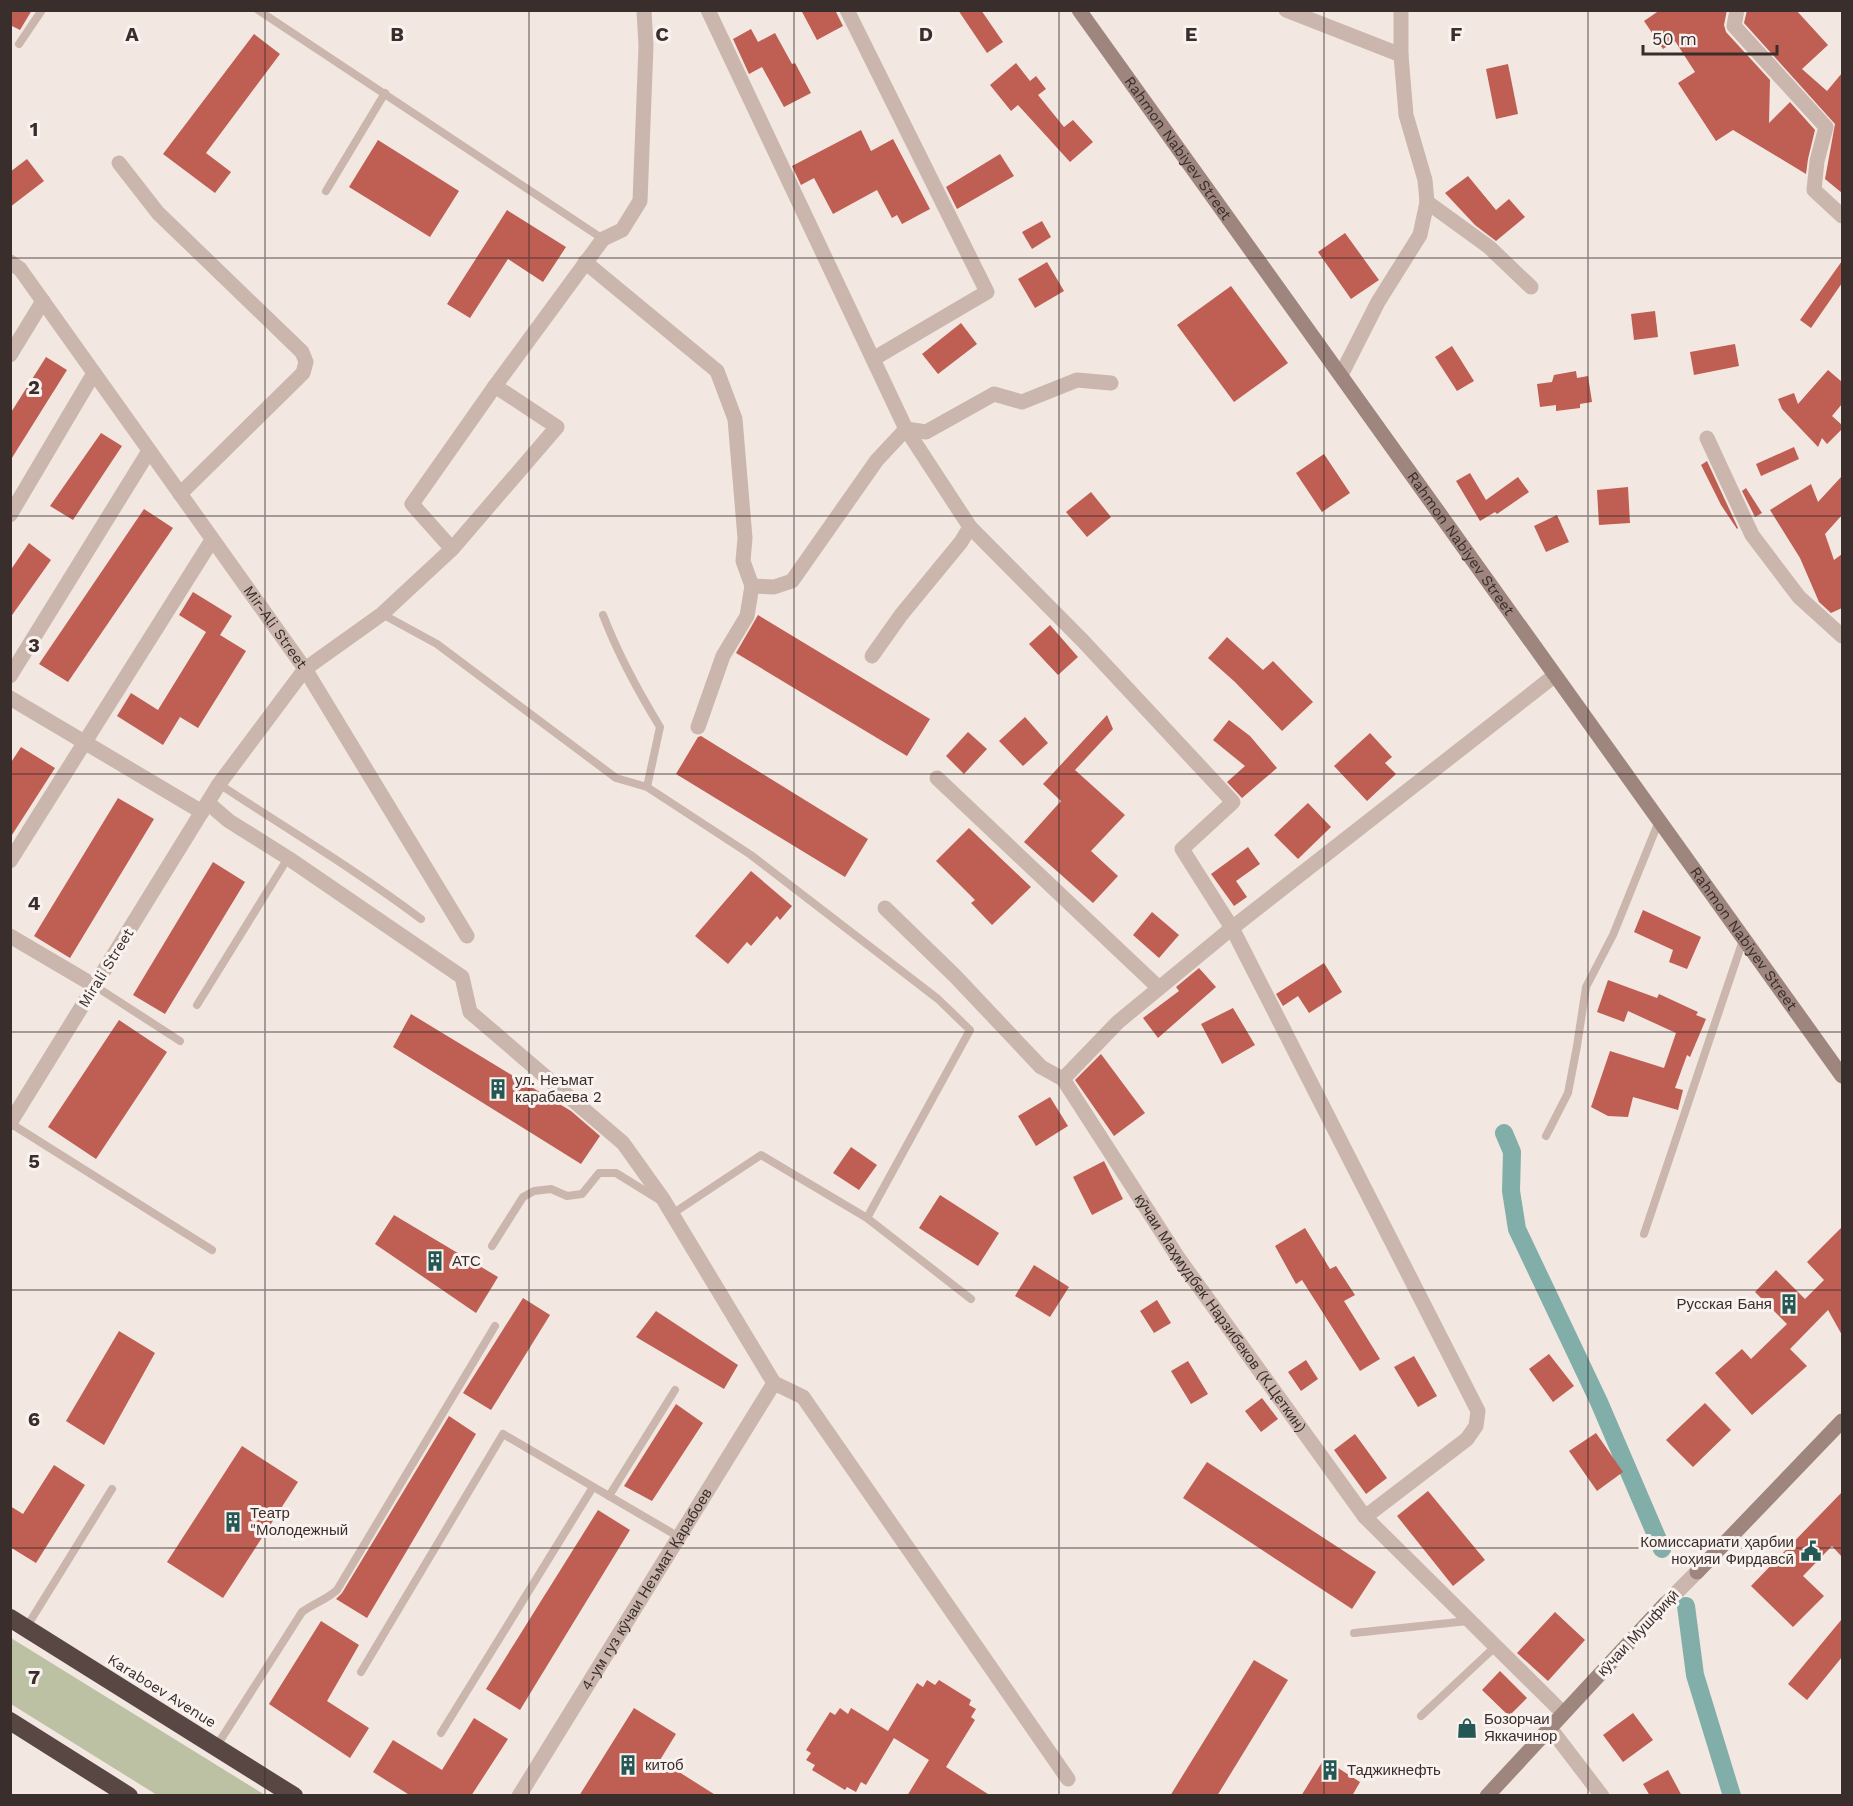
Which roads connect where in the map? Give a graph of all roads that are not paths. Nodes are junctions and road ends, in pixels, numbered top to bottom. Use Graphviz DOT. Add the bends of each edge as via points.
graph roads {
  1 [pos="42,10"];
  2 [pos="258,10"];
  3 [pos="644,10"];
  4 [pos="708,10"];
  5 [pos="847,10"];
  6 [pos="1079,10"];
  7 [pos="1286,10"];
  8 [pos="1401,10"];
  9 [pos="1737,10"];
  10 [pos="20,44"];
  11 [pos="1401,55"];
  12 [pos="385,93"];
  13 [pos="119,163"];
  14 [pos="326,190"];
  15 [pos="1427,202"];
  16 [pos="1842,216"];
  17 [pos="603,239"];
  18 [pos="10,255"];
  19 [pos="585,262"];
  20 [pos="15,265"];
  21 [pos="1531,287"];
  22 [pos="43,301"];
  23 [pos="10,355"];
  24 [pos="873,359"];
  25 [pos="94,373"];
  26 [pos="1341,375"];
  27 [pos="1111,383"];
  28 [pos="495,386"];
  29 [pos="906,429"];
  30 [pos="1707,438"];
  31 [pos="149,451"];
  32 [pos="180,494"];
  33 [pos="10,515"];
  34 [pos="970,527"];
  35 [pos="212,540"];
  36 [pos="452,549"];
  37 [pos="752,586"];
  38 [pos="382,614"];
  39 [pos="603,615"];
  40 [pos="1842,636"];
  41 [pos="872,656"];
  42 [pos="305,669"];
  43 [pos="10,676"];
  44 [pos="1554,676"];
  45 [pos="10,698"];
  46 [pos="698,727"];
  47 [pos="86,743"];
  48 [pos="937,778"];
  49 [pos="219,784"];
  50 [pos="647,787"];
  51 [pos="205,808"];
  52 [pos="1659,821"];
  53 [pos="288,858"];
  54 [pos="10,861"];
  55 [pos="885,908"];
  56 [pos="422,918"];
  57 [pos="1232,928"];
  58 [pos="10,936"];
  59 [pos="467,936"];
  60 [pos="1744,939"];
  61 [pos="95,986"];
  62 [pos="1159,988"];
  63 [pos="197,1005"];
  64 [pos="180,1041"];
  65 [pos="1842,1076"];
  66 [pos="1063,1079"];
  67 [pos="11,1123"];
  68 [pos="1546,1136"];
  69 [pos="663,1198"];
  70 [pos="672,1214"];
  71 [pos="867,1218"];
  72 [pos="1644,1234"];
  73 [pos="492,1246"];
  74 [pos="212,1250"];
  75 [pos="971,1299"];
  76 [pos="495,1326"];
  77 [pos="774,1383"];
  78 [pos="675,1390"];
  79 [pos="1842,1421"];
  80 [pos="593,1487"];
  81 [pos="111,1489"];
  82 [pos="609,1496"];
  83 [pos="1365,1517"];
  84 [pos="679,1537"];
  85 [pos="10,1618"];
  86 [pos="1470,1621"];
  87 [pos="26,1628"];
  88 [pos="1354,1633"];
  89 [pos="1496,1646"];
  90 [pos="361,1672"];
  91 [pos="1563,1713"];
  92 [pos="1421,1716"];
  93 [pos="10,1721"];
  94 [pos="1550,1728"];
  95 [pos="441,1732"];
  96 [pos="216,1747"];
  97 [pos="1068,1779"];
  98 [pos="129,1796"];
  99 [pos="294,1796"];
  100 [pos="519,1796"];
  101 [pos="1487,1796"];
  102 [pos="1602,1796"];
  1 -- 10 [label="lane"];
  2 -- 12 [label="lane"];
  3 -- 17 [label="street" via="640,201 622,230"];
  4 -- 24 [label="street"];
  5 -- 24 [label="street" via="987,292"];
  6 -- 26 [label="street, Rahmon Nabiyev Street"];
  7 -- 11 [label="street"];
  8 -- 11 [label="street"];
  9 -- 16 [label="street" via="1734,26 1826,127 1814,190"];
  11 -- 15 [label="street" via="1406,115 1425,180"];
  12 -- 14 [label="lane"];
  12 -- 17 [label="lane"];
  13 -- 32 [label="street" via="158,213 302,352 306,362 303,373"];
  15 -- 21 [label="street" via="1489,247"];
  15 -- 26 [label="street" via="1420,235 1378,302"];
  17 -- 19 [label="street"];
  18 -- 20 [label="street, Mir-Ali Street"];
  19 -- 28 [label="street"];
  19 -- 37 [label="street" via="717,371 735,419 745,538 743,561"];
  20 -- 22 [label="street, Mir-Ali Street"];
  22 -- 23 [label="street"];
  22 -- 25 [label="street, Mir-Ali Street"];
  24 -- 29 [label="street"];
  25 -- 31 [label="street, Mir-Ali Street"];
  25 -- 33 [label="street"];
  26 -- 44 [label="street, Rahmon Nabiyev Street"];
  27 -- 29 [label="street" via="1077,380 1022,402 994,394 926,432"];
  28 -- 36 [label="street" via="412,504"];
  28 -- 36 [label="street" via="557,427"];
  29 -- 34 [label="street"];
  29 -- 37 [label="street" via="877,460 792,581 774,587"];
  30 -- 40 [label="street" via="1752,535 1799,597"];
  31 -- 32 [label="street, Mir-Ali Street"];
  31 -- 43 [label="street"];
  32 -- 35 [label="street, Mir-Ali Street"];
  34 -- 41 [label="street"];
  34 -- 57 [label="street" via="1233,802 1182,849"];
  35 -- 42 [label="street, Mir-Ali Street"];
  35 -- 47 [label="street"];
  36 -- 38 [label="street"];
  37 -- 46 [label="street" via="747,616 723,656"];
  38 -- 42 [label="street"];
  38 -- 50 [label="lane" via="437,644 616,778"];
  39 -- 50 [label="lane" via="660,727"];
  42 -- 49 [label="street, Mir-Ali Street"];
  42 -- 59 [label="street"];
  44 -- 52 [label="street, Rahmon Nabiyev Street"];
  44 -- 57 [label="street"];
  45 -- 47 [label="street"];
  47 -- 51 [label="street"];
  47 -- 54 [label="street"];
  48 -- 62 [label="street"];
  49 -- 51 [label="street, Mir-Ali Street"];
  49 -- 56 [label="lane"];
  50 -- 71 [label="lane" via="751,855 938,999 970,1030"];
  51 -- 53 [label="street"];
  51 -- 61 [label="street, Mirali Street"];
  52 -- 60 [label="street, Rahmon Nabiyev Street"];
  52 -- 68 [label="lane" via="1613,935 1586,987 1568,1093"];
  53 -- 63 [label="lane"];
  53 -- 69 [label="street" via="462,977 470,1012 623,1143"];
  55 -- 66 [label="street, кӯчаи Маҳмудбек Нарзибеков (К.Цеткин)" via="1041,1067"];
  57 -- 62 [label="street"];
  57 -- 83 [label="street" via="1478,1411 1476,1426 1467,1439"];
  58 -- 61 [label="street"];
  60 -- 65 [label="street, Rahmon Nabiyev Street"];
  60 -- 72 [label="lane"];
  61 -- 64 [label="lane"];
  61 -- 67 [label="street, Mirali Street"];
  62 -- 66 [label="street" via="1118,1022"];
  66 -- 83 [label="street, кӯчаи Маҳмудбек Нарзибеков (К.Цеткин)" via="1179,1259"];
  67 -- 74 [label="lane"];
  69 -- 70 [label="street"];
  69 -- 73 [label="lane" via="658,1199 616,1173 599,1173 582,1194 567,1196 551,1189 534,1191 524,1197"];
  70 -- 71 [label="lane" via="761,1155"];
  70 -- 77 [label="street"];
  71 -- 75 [label="lane"];
  76 -- 96 [label="lane" via="337,1590 302,1612"];
  77 -- 84 [label="street, 4-ум гуз кӯчаи Неъмат Қарабоев"];
  77 -- 97 [label="street" via="803,1398"];
  78 -- 82 [label="lane"];
  79 -- 91 [label="street, кӯчаи Мушфиқӣ"];
  80 -- 82 [label="lane"];
  80 -- 90 [label="lane" via="503,1434"];
  80 -- 95 [label="lane"];
  81 -- 87 [label="lane"];
  82 -- 84 [label="lane"];
  83 -- 86 [label="street, кӯчаи Маҳмудбек Нарзибеков (К.Цеткин)"];
  84 -- 100 [label="street, 4-ум гуз кӯчаи Неъмат Қарабоев"];
  85 -- 87 [label="highway, Karaboev Avenue"];
  86 -- 88 [label="lane"];
  86 -- 89 [label="street, кӯчаи Маҳмудбек Нарзибеков (К.Цеткин)"];
  87 -- 96 [label="highway, Karaboev Avenue"];
  89 -- 91 [label="street, кӯчаи Маҳмудбек Нарзибеков (К.Цеткин)"];
  89 -- 92 [label="lane"];
  91 -- 94 [label="street, кӯчаи Мушфиқӣ"];
  93 -- 98 [label="highway"];
  94 -- 101 [label="street, кӯчаи Мушфиқӣ"];
  94 -- 102 [label="street"];
  96 -- 99 [label="highway, Karaboev Avenue"];
}
